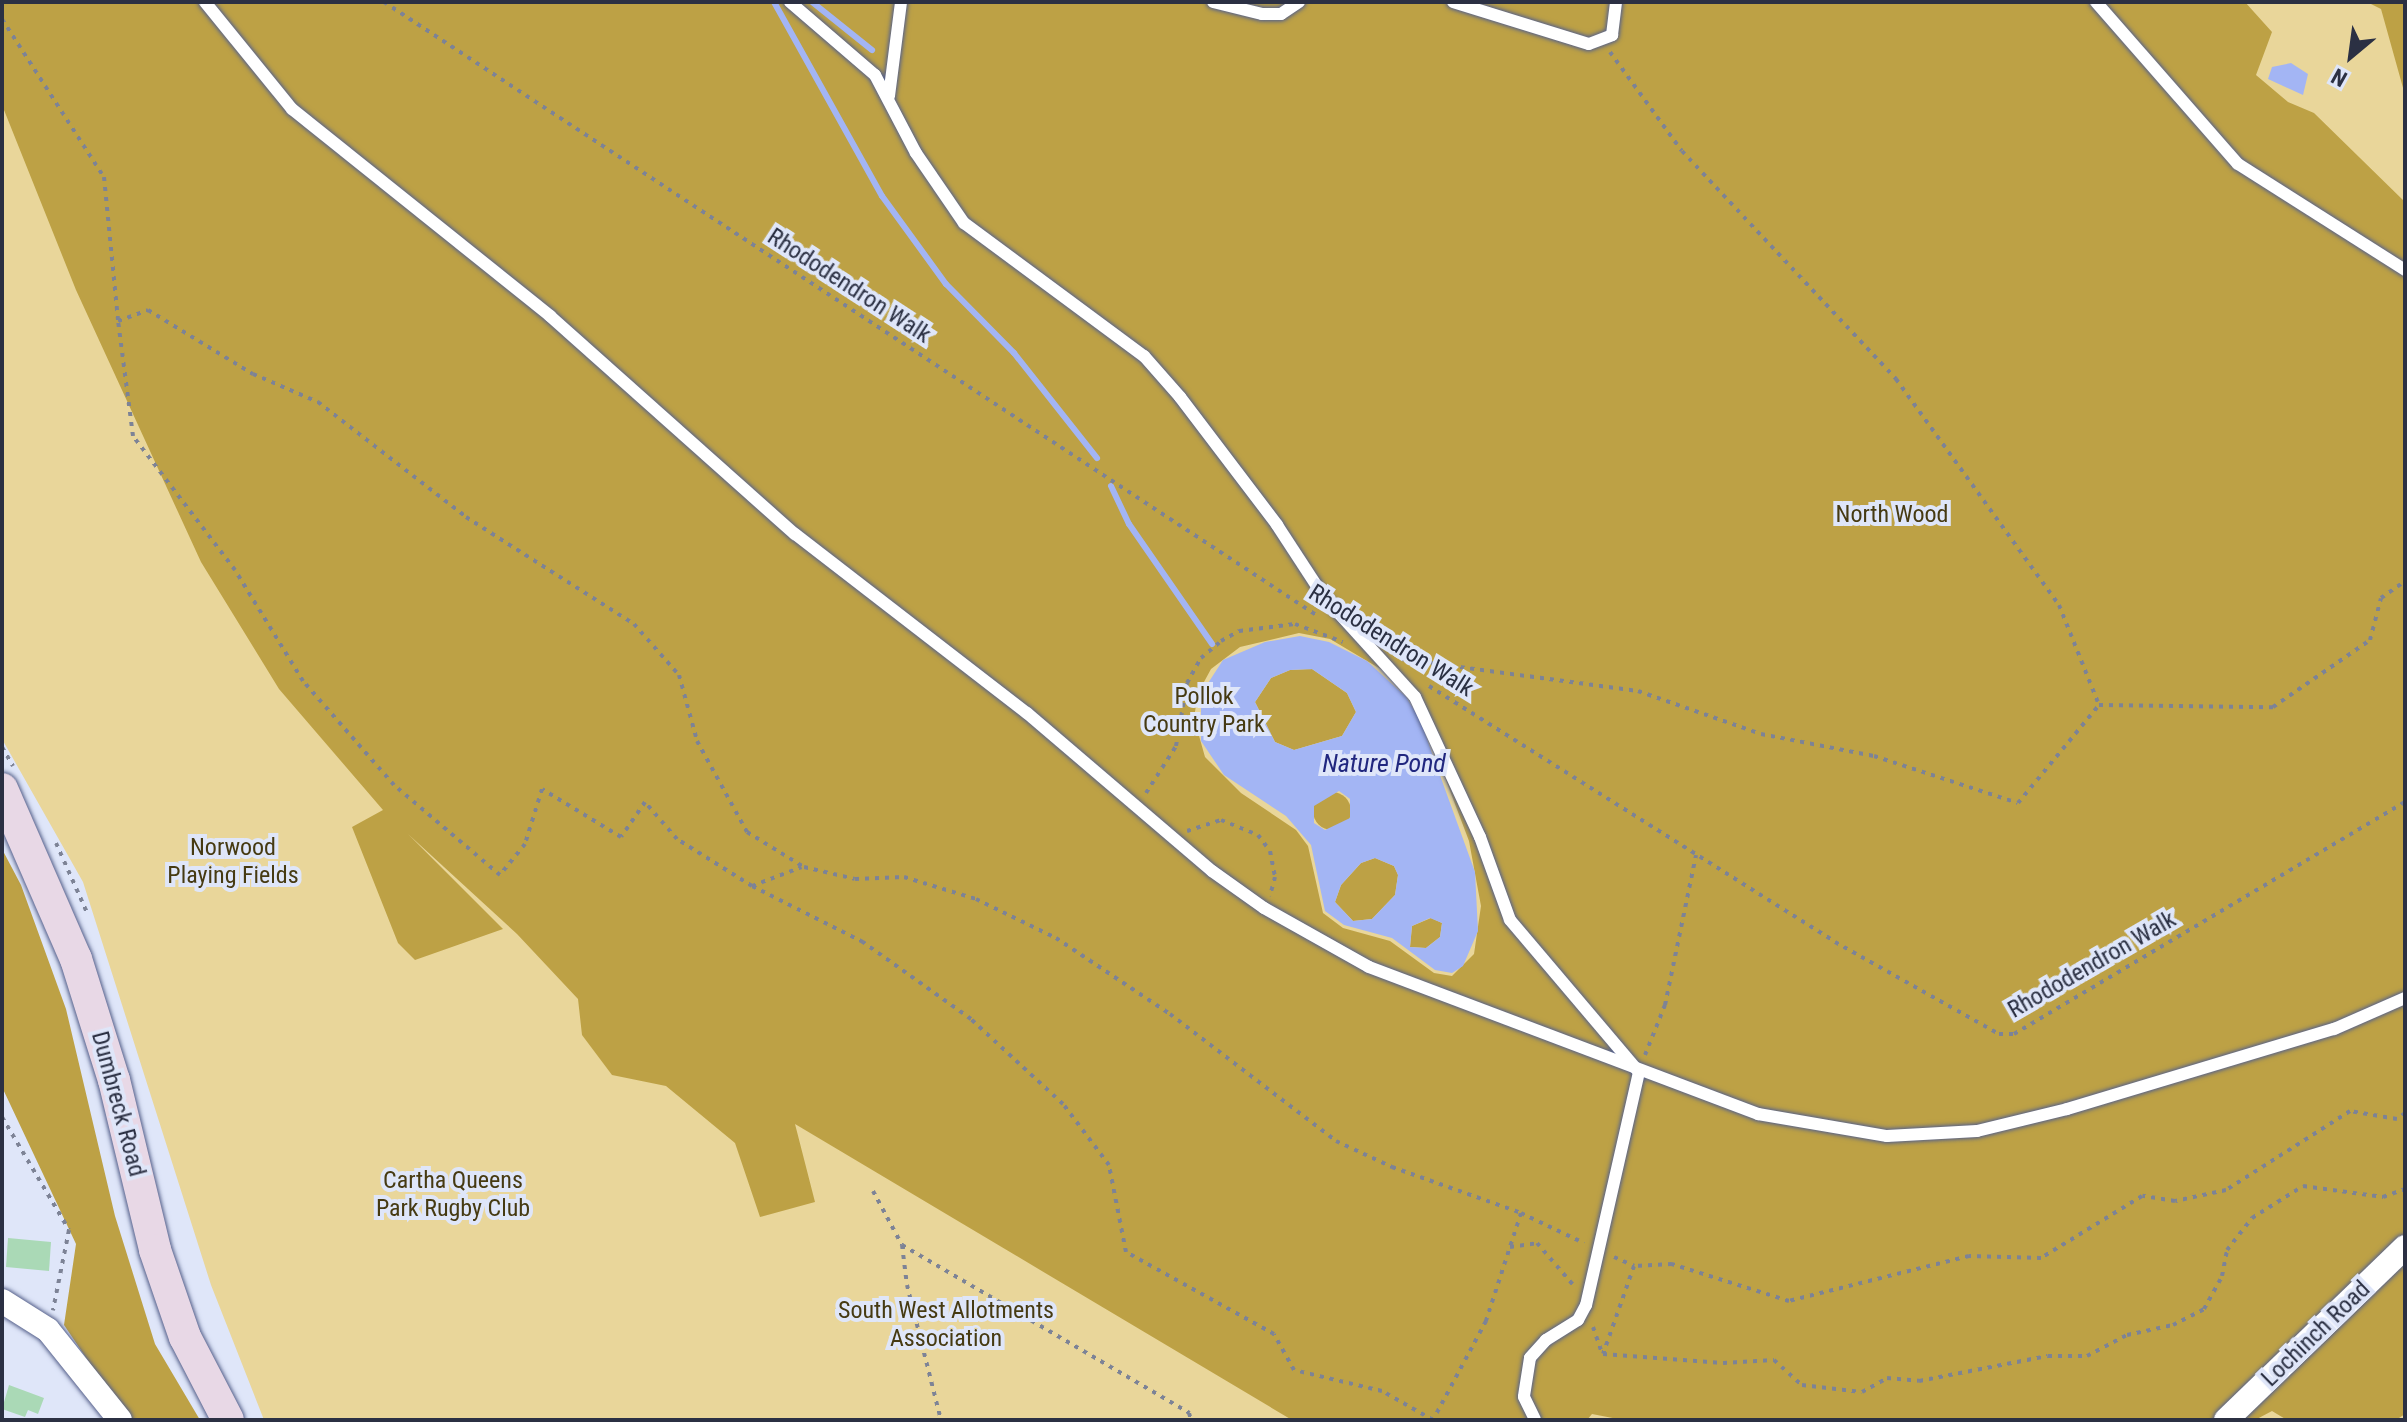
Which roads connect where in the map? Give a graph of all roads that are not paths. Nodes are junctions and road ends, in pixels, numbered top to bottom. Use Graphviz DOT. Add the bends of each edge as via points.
graph roads {
  1 [pos="205,2"];
  2 [pos="790,2"];
  3 [pos="901,2"];
  4 [pos="1213,2"];
  5 [pos="1299,2"];
  6 [pos="1453,2"];
  7 [pos="1616,2"];
  8 [pos="2096,2"];
  9 [pos="889,96"];
  10 [pos="2405,270"];
  11 [pos="2,789"];
  12 [pos="2405,998"];
  13 [pos="1639,1072"];
  14 [pos="2405,1247"];
  15 [pos="2,1301"];
  16 [pos="120,1420"];
  17 [pos="228,1420"];
  18 [pos="1535,1420"];
  19 [pos="2226,1420"];
  1 -- 13 [label="lane" via="292,109 550,316 795,534 1027,713 1136,808 1264,908 1369,967"];
  2 -- 9 [label="lane" via="875,75"];
  3 -- 9 [label="lane"];
  4 -- 5 [label="lane" via="1262,14 1281,14"];
  6 -- 7 [label="lane" via="1541,31 1602,42 1616,25"];
  8 -- 10 [label="lane" via="2238,164"];
  9 -- 13 [label="lane" via="916,153 964,223 1144,356 1268,513 1324,597 1415,697 1480,837 1510,920"];
  11 -- 17 [label="main road, Dumbreck Road" via="76,959 118,1094 155,1250 185,1337"];
  12 -- 13 [label="lane" via="2334,1029 2235,1060 1977,1131 1887,1136 1817,1126 1758,1114"];
  13 -- 18 [label="lane" via="1586,1305 1578,1320 1546,1340 1530,1358 1524,1397"];
  14 -- 19 [label="street, Lochinch Road"];
  15 -- 16 [label="street" via="48,1330"];
}
